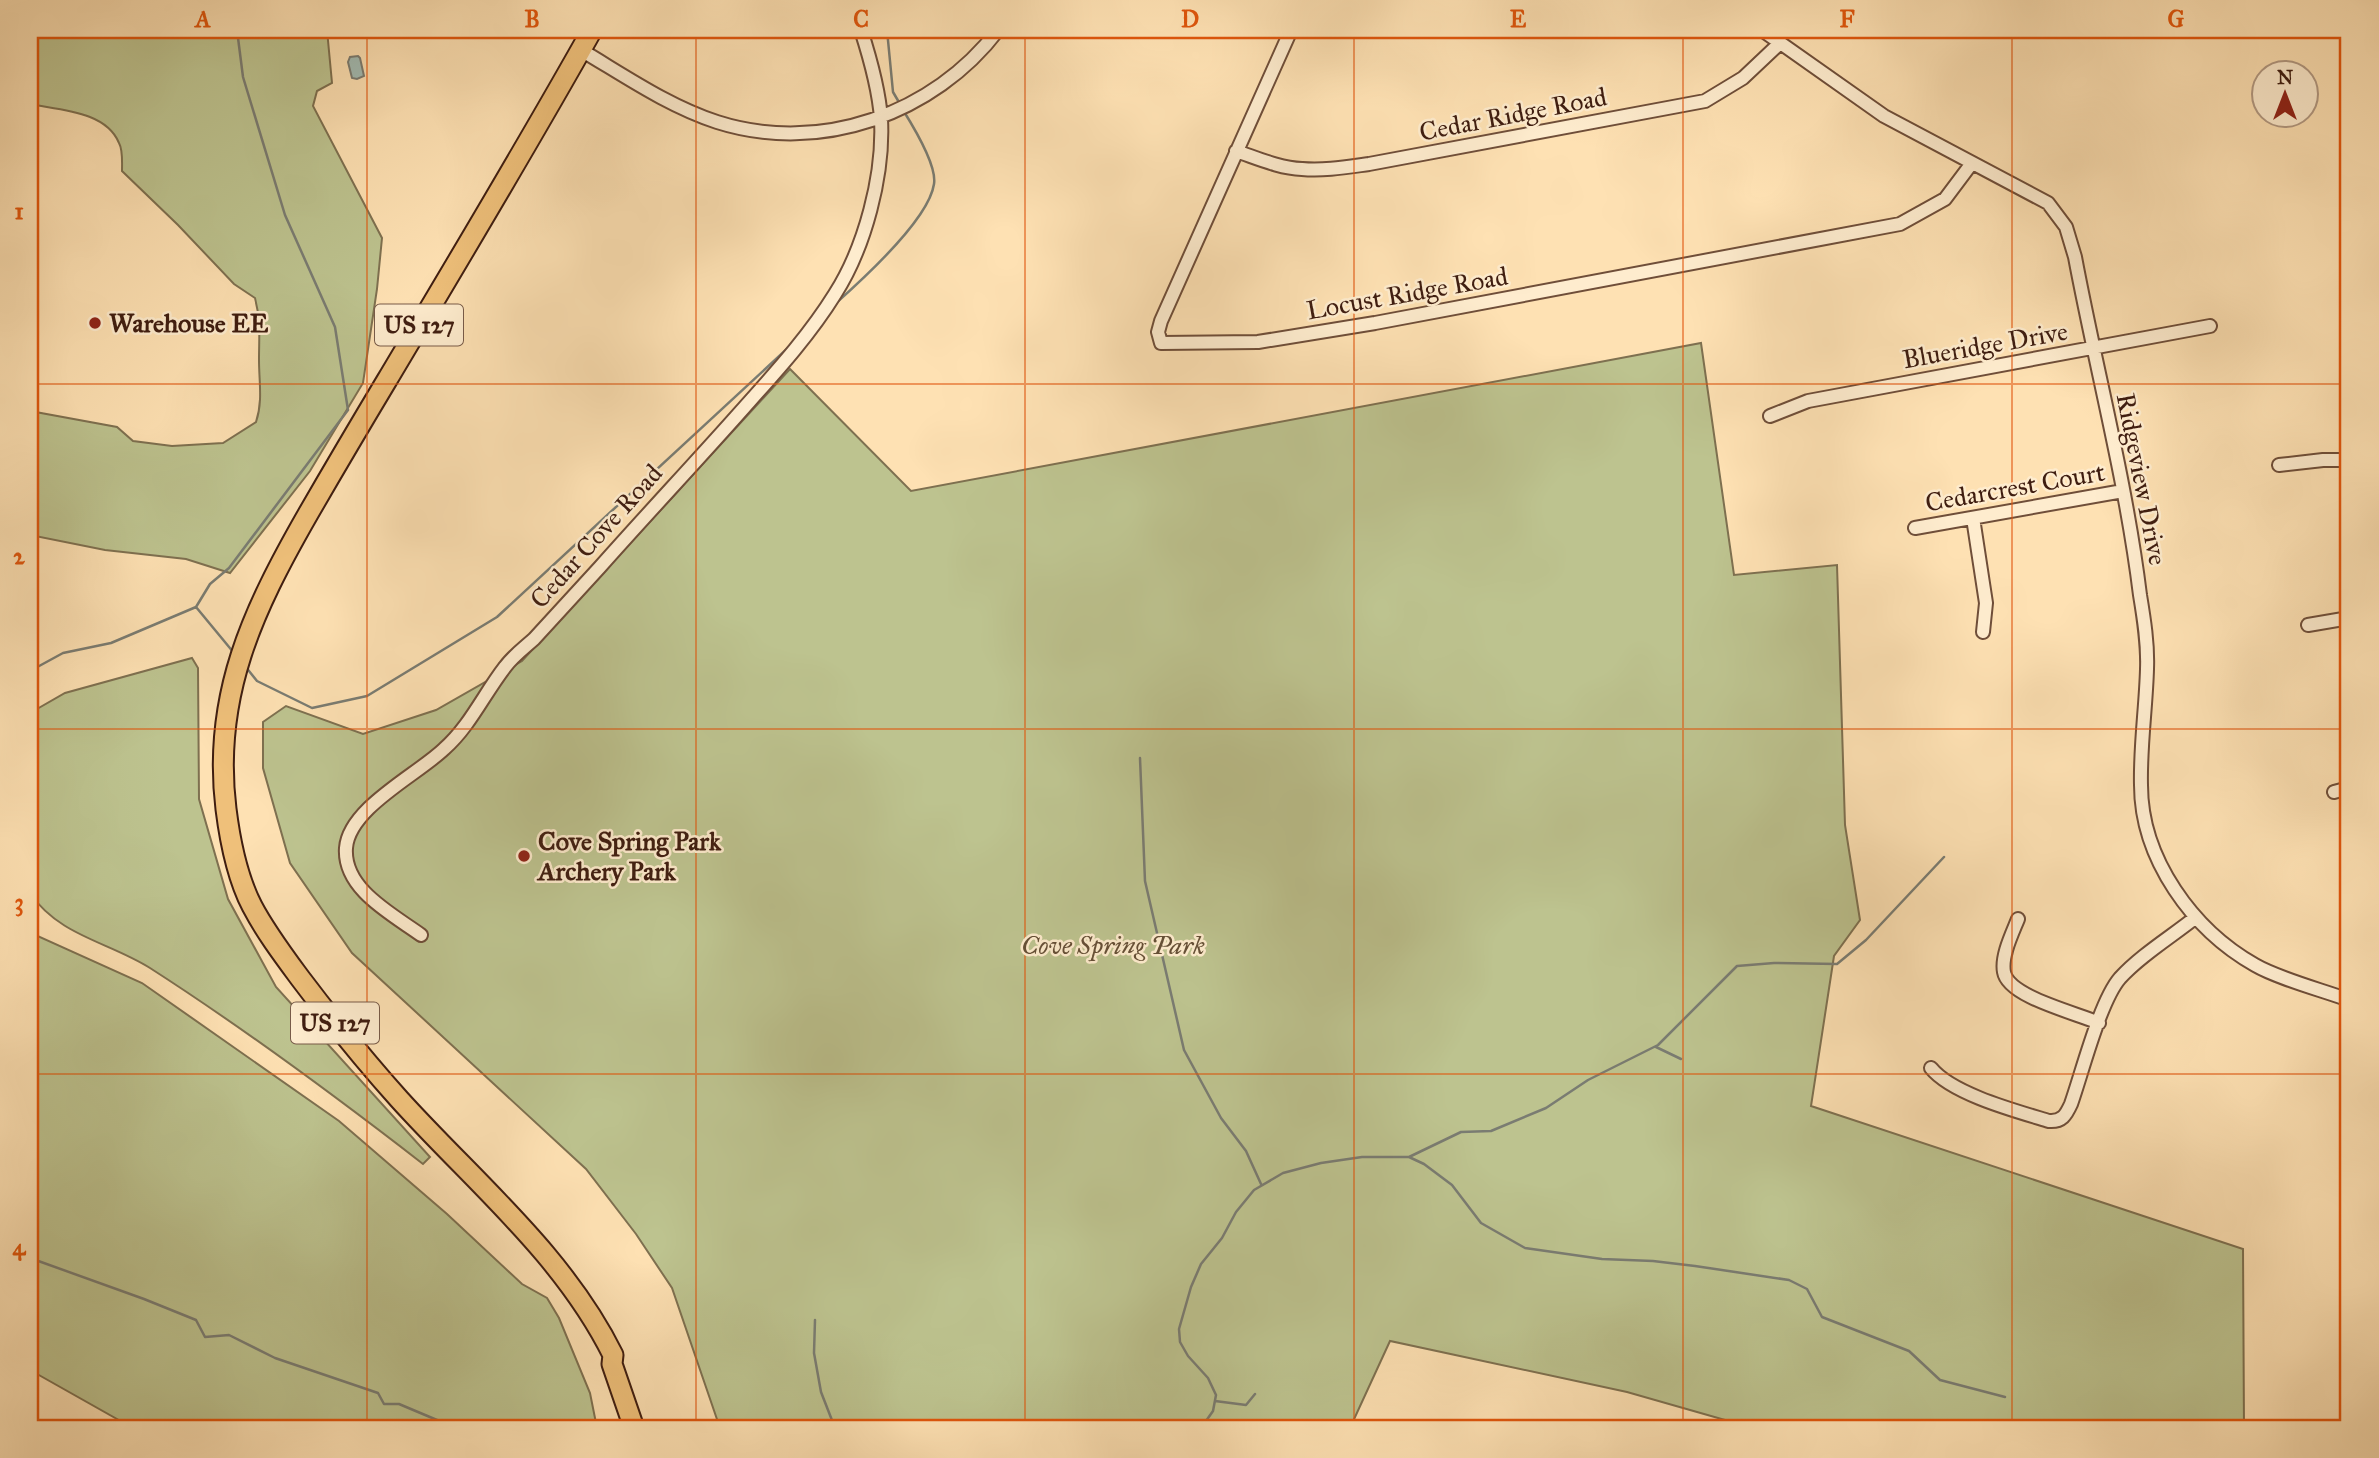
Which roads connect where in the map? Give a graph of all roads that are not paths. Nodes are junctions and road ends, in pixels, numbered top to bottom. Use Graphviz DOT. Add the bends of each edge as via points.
graph roads {
  1 [pos="592,30"];
  2 [pos="861,30"];
  3 [pos="998,30"];
  4 [pos="1291,30"];
  5 [pos="1762,30"];
  6 [pos="1780,43"];
  7 [pos="581,50"];
  8 [pos="881,117"];
  9 [pos="1237,151"];
  10 [pos="1972,163"];
  11 [pos="2210,326"];
  12 [pos="2093,349"];
  13 [pos="1770,416"];
  14 [pos="2349,460"];
  15 [pos="2279,465"];
  16 [pos="2123,491"];
  17 [pos="1973,518"];
  18 [pos="1915,528"];
  19 [pos="2349,618"];
  20 [pos="2308,625"];
  21 [pos="1983,632"];
  22 [pos="2349,788"];
  23 [pos="2334,792"];
  24 [pos="2196,917"];
  25 [pos="2018,919"];
  26 [pos="421,935"];
  27 [pos="2349,1000"];
  28 [pos="2099,1023"];
  29 [pos="1931,1068"];
  30 [pos="612,1355"];
  31 [pos="634,1428"];
  32 [pos="647,1428"];
  1 -- 7 [label="highway, US 127"];
  2 -- 8 [label="street, Cedar Cove Road"];
  3 -- 8 [label="street" via="941,85"];
  4 -- 9 [label="street, Locust Ridge Road"];
  5 -- 6 [label="street, Ridgeview Drive"];
  6 -- 9 [label="street, Cedar Ridge Road" via="1743,78 1705,101 1328,169 1300,169"];
  6 -- 10 [label="street, Ridgeview Drive" via="1884,117"];
  7 -- 8 [label="street" via="677,105 741,128 818,132"];
  7 -- 30 [label="highway, US 127" via="265,590 233,677 222,765 233,849 251,904 266,930 399,1099 558,1269"];
  8 -- 26 [label="street, Cedar Cove Road" via="879,160 864,230 844,278 813,326 728,426 508,663 464,729 435,758 374,801 351,832 346,860 352,877 369,897"];
  9 -- 10 [label="street, Locust Ridge Road" via="1161,321 1157,332 1161,343 1258,342 1900,224 1945,199"];
  10 -- 12 [label="street, Ridgeview Drive" via="2048,203 2066,227"];
  11 -- 12 [label="street, Blueridge Drive"];
  12 -- 13 [label="street, Blueridge Drive" via="1808,401"];
  12 -- 16 [label="street, Ridgeview Drive"];
  14 -- 15 [label="street"];
  16 -- 17 [label="street, Cedarcrest Court"];
  16 -- 24 [label="street, Ridgeview Drive" via="2146,646 2140,787 2144,815 2160,864"];
  17 -- 18 [label="street, Cedarcrest Court"];
  17 -- 21 [label="street" via="1986,603"];
  19 -- 20 [label="street"];
  22 -- 23 [label="street"];
  24 -- 27 [label="street, Ridgeview Drive" via="2223,944 2257,966"];
  24 -- 28 [label="street" via="2120,979"];
  25 -- 28 [label="street" via="2005,956 2007,981 2020,992"];
  28 -- 29 [label="street" via="2071,1104 2057,1121 1961,1090"];
  30 -- 31 [label="highway, US 127"];
  30 -- 32 [label="highway, US 127" via="621,1359"];
}
